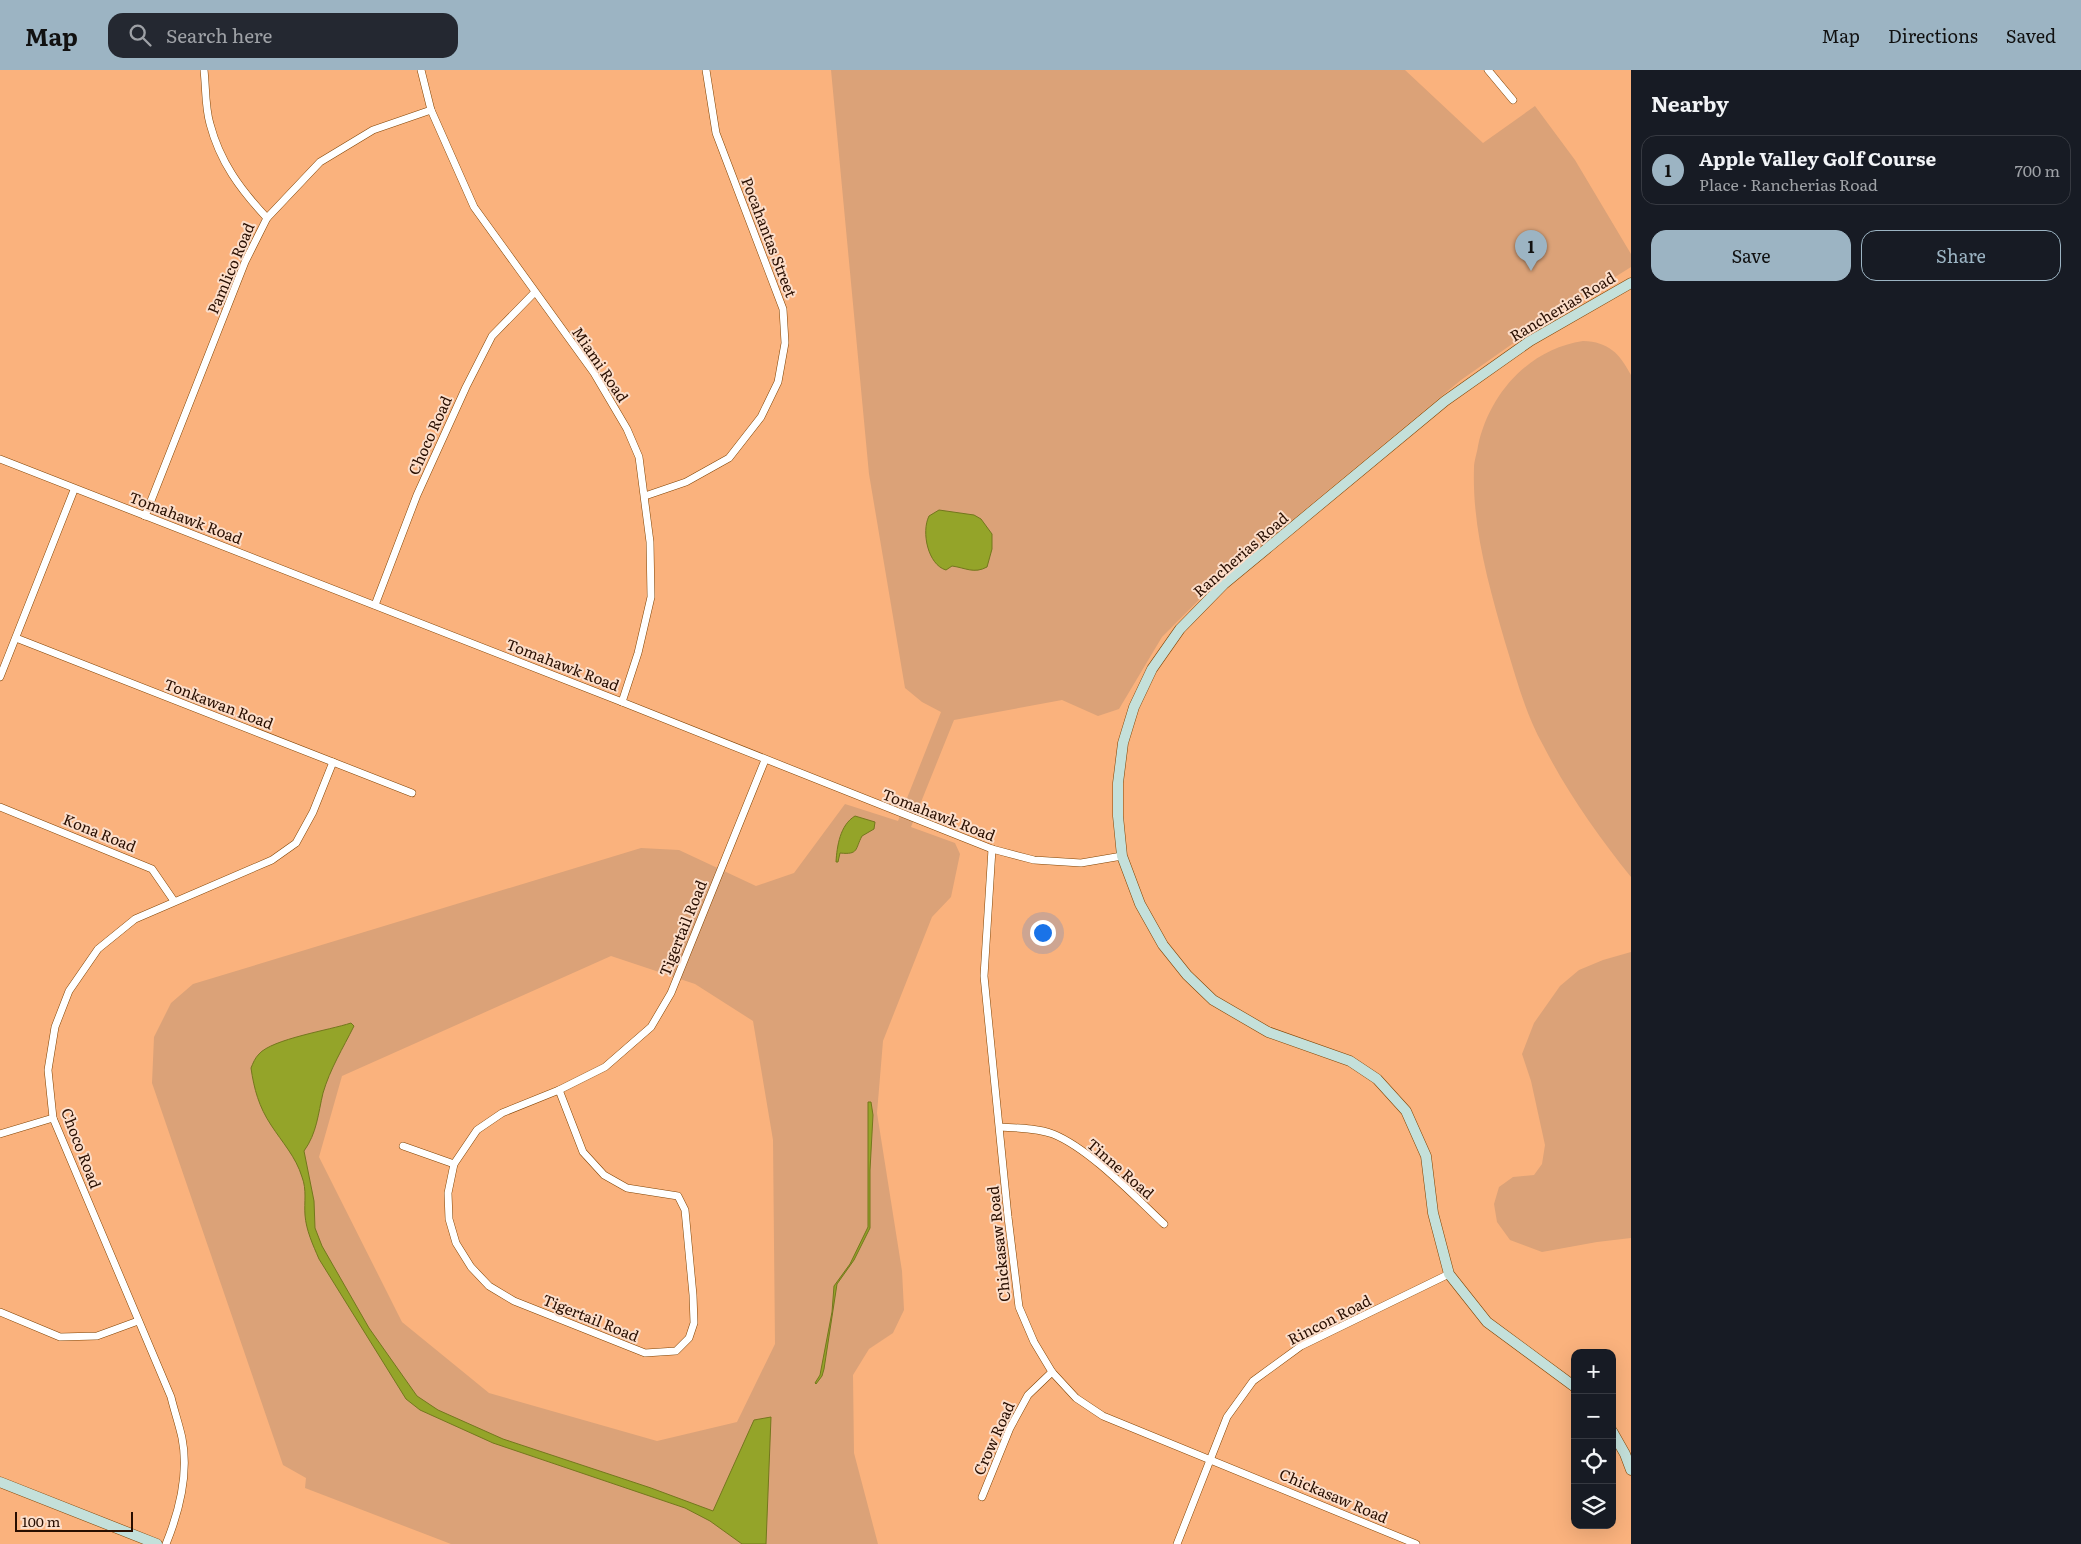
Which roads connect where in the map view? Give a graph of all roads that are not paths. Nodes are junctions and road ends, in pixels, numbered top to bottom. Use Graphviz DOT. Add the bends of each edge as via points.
graph roads {
  1 [pos="204,70"];
  2 [pos="421,70"];
  3 [pos="706,70"];
  4 [pos="1488,70"];
  5 [pos="1513,100"];
  6 [pos="431,110"];
  7 [pos="267,218"];
  8 [pos="1631,283"];
  9 [pos="534,292"];
  10 [pos="0,459"];
  11 [pos="74,490"];
  12 [pos="645,496"];
  13 [pos="145,516"];
  14 [pos="375,605"];
  15 [pos="16,638"];
  16 [pos="0,677"];
  17 [pos="622,702"];
  18 [pos="765,760"];
  19 [pos="333,762"];
  20 [pos="412,794"];
  21 [pos="0,807"];
  22 [pos="992,850"];
  23 [pos="1122,856"];
  24 [pos="174,901"];
  25 [pos="559,1090"];
  26 [pos="53,1118"];
  27 [pos="1000,1127"];
  28 [pos="0,1134"];
  29 [pos="403,1146"];
  30 [pos="454,1164"];
  31 [pos="1164,1224"];
  32 [pos="1449,1274"];
  33 [pos="0,1312"];
  34 [pos="138,1321"];
  35 [pos="1052,1372"];
  36 [pos="1571,1384"];
  37 [pos="1616,1438"];
  38 [pos="1210,1458"];
  39 [pos="1631,1470"];
  40 [pos="0,1482"];
  41 [pos="982,1497"];
  42 [pos="157,1544"];
  43 [pos="166,1544"];
  44 [pos="1177,1544"];
  45 [pos="1416,1544"];
  1 -- 7 [label="street" via="209,122 224,163 247,197"];
  2 -- 6 [label="street, Miami Road"];
  3 -- 12 [label="street, Pocahantas Street" via="716,133 783,309 785,343 778,382 762,417 729,458 686,482"];
  4 -- 5 [label="street"];
  6 -- 7 [label="street, Pamlico Road" via="373,130 320,162"];
  6 -- 9 [label="street, Miami Road" via="474,207"];
  7 -- 13 [label="street, Pamlico Road" via="245,262"];
  8 -- 23 [label="street, Rancherias Road" via="1530,341 1445,401 1224,584 1180,629 1152,669 1134,707 1123,742 1118,783"];
  9 -- 12 [label="street, Miami Road" via="594,373 627,429 639,457"];
  9 -- 14 [label="street, Choco Road" via="487,344 417,495"];
  10 -- 11 [label="street, Tomahawk Road"];
  11 -- 13 [label="street, Tomahawk Road"];
  11 -- 15 [label="street"];
  12 -- 17 [label="street, Miami Road" via="651,597"];
  13 -- 14 [label="street, Tomahawk Road"];
  14 -- 17 [label="street, Tomahawk Road"];
  15 -- 16 [label="street"];
  15 -- 19 [label="street, Tonkawan Road"];
  17 -- 18 [label="street, Tomahawk Road"];
  18 -- 22 [label="street, Tomahawk Road"];
  18 -- 25 [label="street, Tigertail Road" via="671,992 651,1027 604,1067"];
  19 -- 20 [label="street, Tonkawan Road"];
  19 -- 24 [label="street, Choco Road" via="313,812 296,843 272,860"];
  21 -- 24 [label="street, Kona Road" via="152,868"];
  22 -- 23 [label="street, Tomahawk Road" via="1034,860 1072,863"];
  22 -- 27 [label="street, Chickasaw Road" via="984,976"];
  23 -- 32 [label="street, Rancherias Road" via="1140,904 1163,945 1213,1000 1268,1032 1350,1061 1377,1079 1406,1111 1426,1156 1433,1214"];
  24 -- 26 [label="street, Choco Road" via="135,919 98,949 69,991 55,1027 48,1070"];
  25 -- 30 [label="street, Tigertail Road" via="502,1113 477,1130"];
  25 -- 30 [label="street, Tigertail Road" via="583,1152 604,1175 627,1188 678,1196 685,1210 694,1323 689,1338 676,1351 645,1353 514,1301 489,1286 471,1267 456,1243 449,1220 448,1193"];
  26 -- 28 [label="street"];
  26 -- 34 [label="street, Choco Road"];
  27 -- 31 [label="street, Tinne Road" via="1053,1134 1084,1152"];
  27 -- 35 [label="street, Chickasaw Road" via="1019,1307"];
  29 -- 30 [label="street"];
  32 -- 36 [label="street, Rancherias Road" via="1487,1322"];
  32 -- 38 [label="street, Rincon Road" via="1301,1346 1253,1381 1227,1417"];
  33 -- 34 [label="street" via="60,1336 97,1336"];
  34 -- 43 [label="street, Choco Road" via="171,1397 182,1440 183,1476 177,1518"];
  35 -- 38 [label="street, Chickasaw Road" via="1076,1398 1103,1416"];
  35 -- 41 [label="street, Crow Road" via="1028,1395 1010,1428"];
  37 -- 39 [label="street"];
  38 -- 44 [label="street, Rincon Road"];
  38 -- 45 [label="street, Chickasaw Road"];
  40 -- 42 [label="street"];
}
